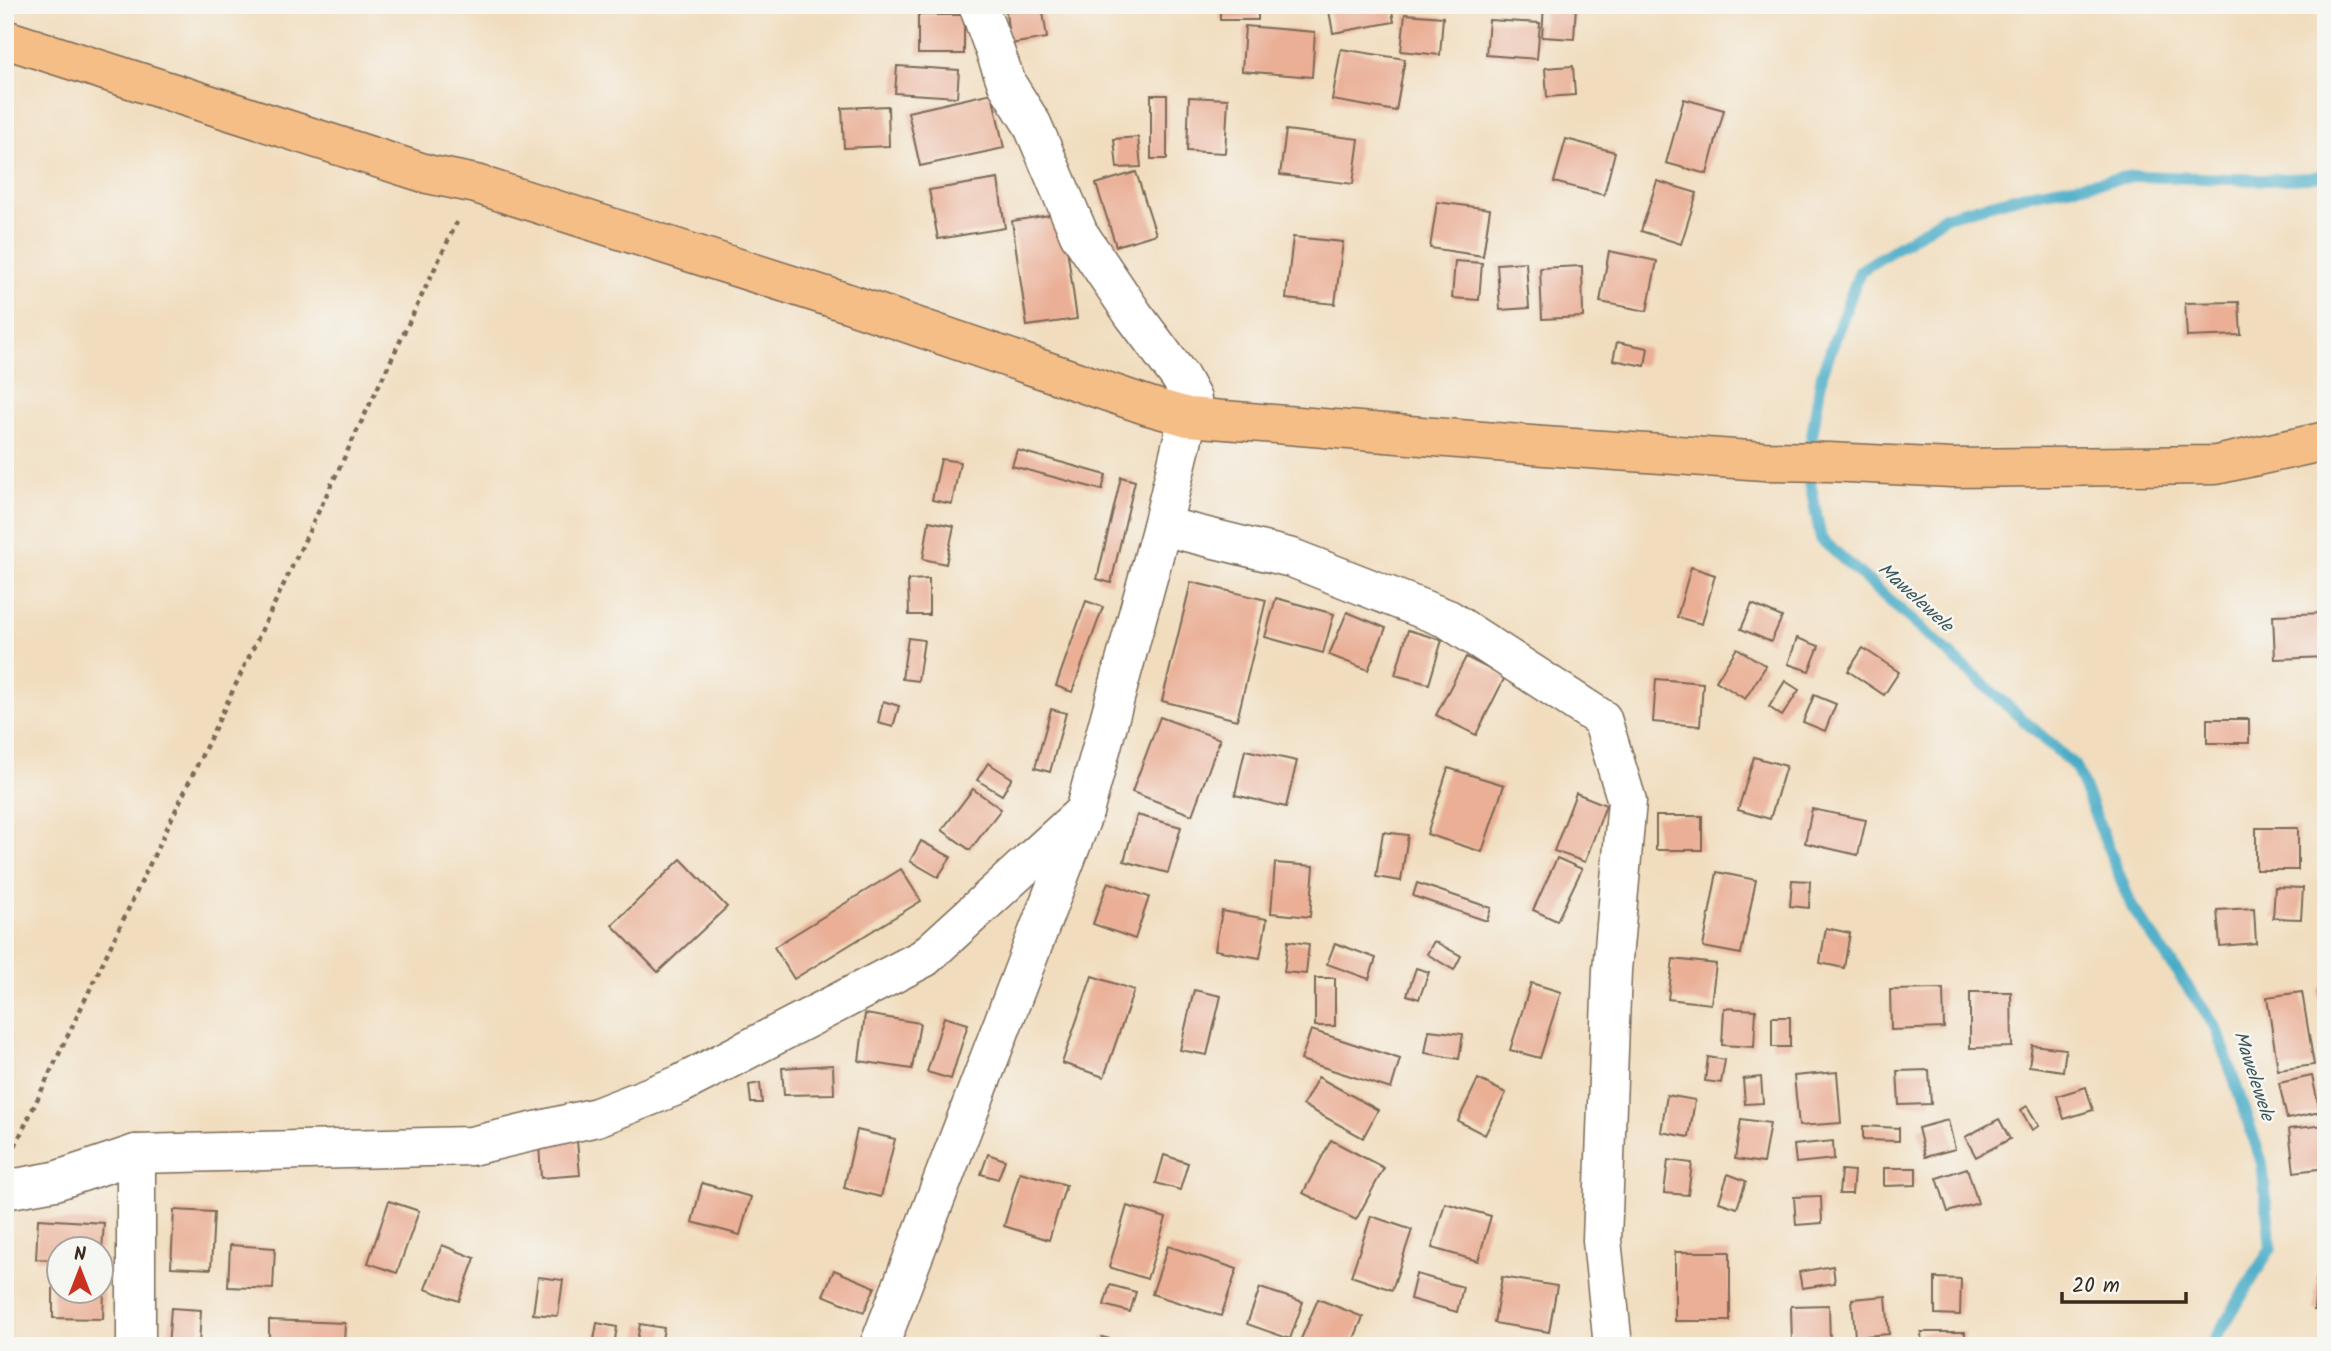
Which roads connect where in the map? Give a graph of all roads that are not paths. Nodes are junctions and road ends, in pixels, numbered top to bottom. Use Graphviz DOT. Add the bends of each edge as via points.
graph roads {
  1 [pos="978,5"];
  2 [pos="5,39"];
  3 [pos="1188,417"];
  4 [pos="2326,441"];
  5 [pos="1162,526"];
  6 [pos="1084,813"];
  7 [pos="136,1154"];
  8 [pos="5,1191"];
  9 [pos="136,1346"];
  10 [pos="879,1346"];
  11 [pos="1613,1346"];
  1 -- 3 [label="street" via="1007,84 1032,124 1079,234 1180,377 1192,399"];
  2 -- 3 [label="main road" via="427,174 476,184"];
  3 -- 4 [label="main road" via="1764,461 1952,468 2216,465"];
  3 -- 5 [label="street"];
  5 -- 6 [label="street"];
  5 -- 11 [label="street" via="1292,558 1448,619 1602,719 1627,802 1612,970 1602,1240"];
  6 -- 7 [label="street" via="924,958 679,1086 597,1117 471,1146"];
  6 -- 10 [label="street"];
  7 -- 8 [label="street" via="55,1181"];
  7 -- 9 [label="street"];
}
